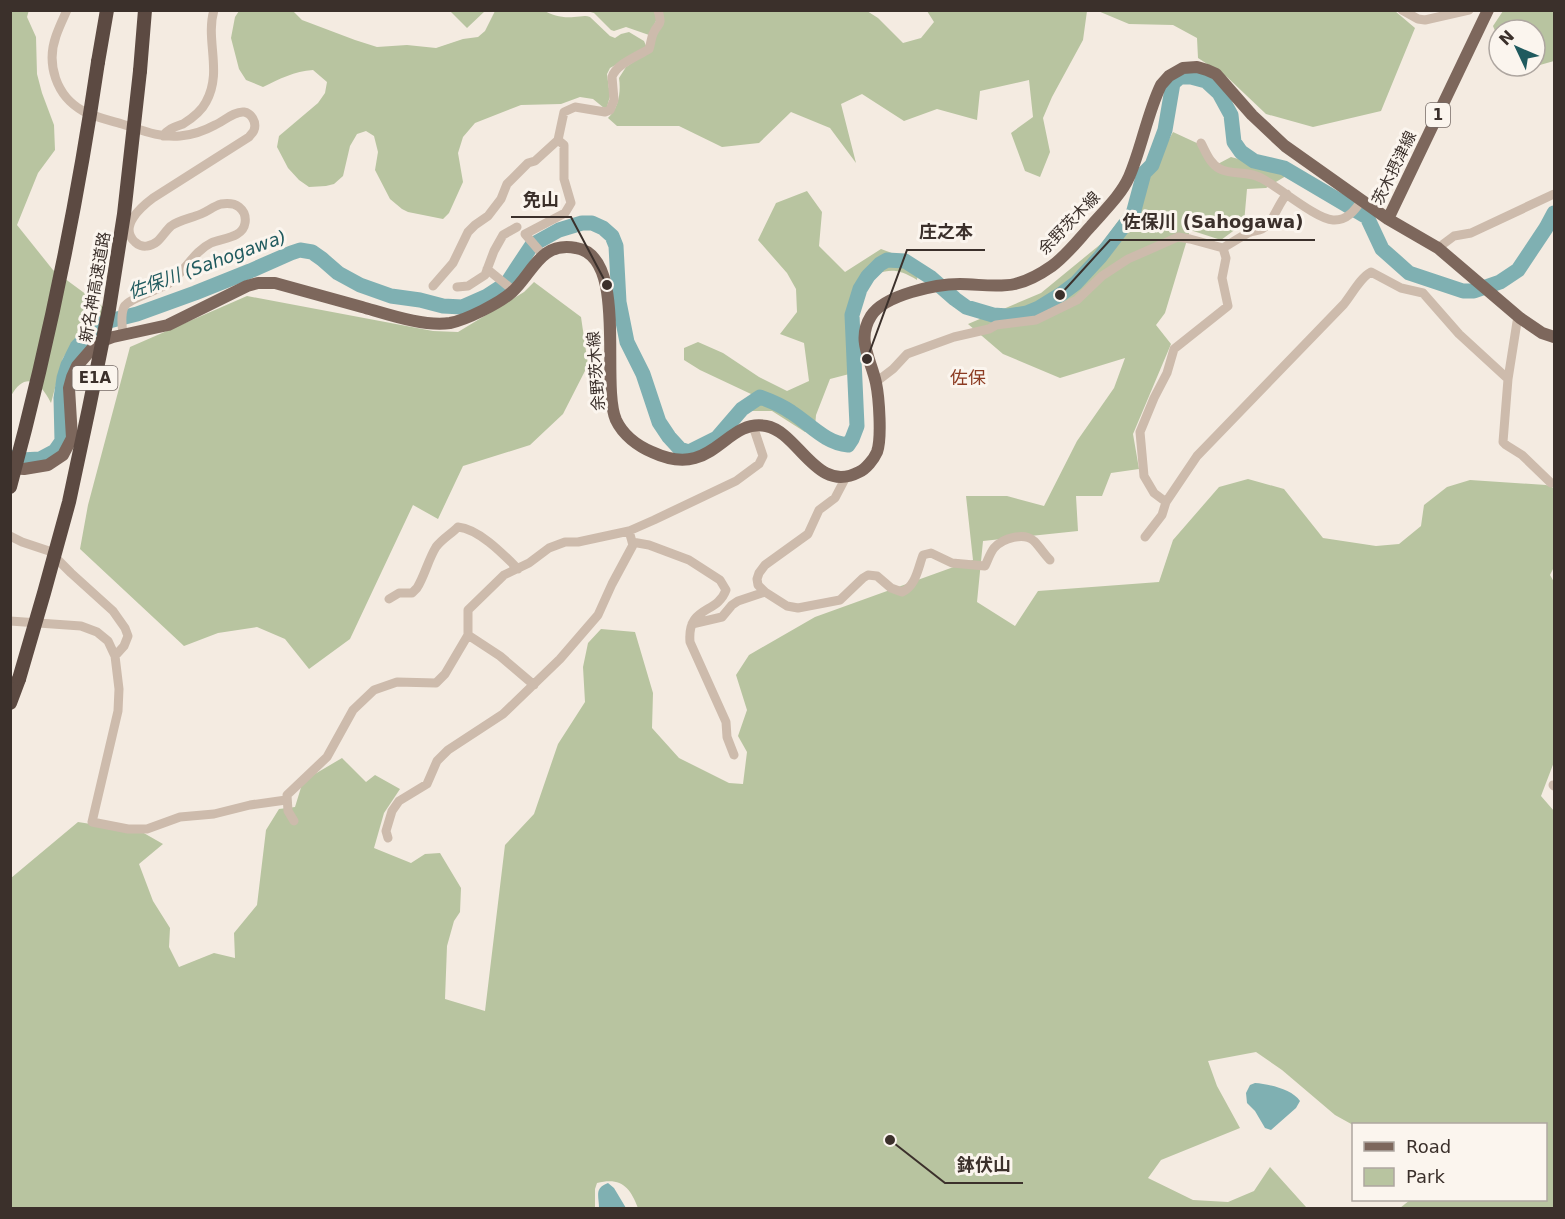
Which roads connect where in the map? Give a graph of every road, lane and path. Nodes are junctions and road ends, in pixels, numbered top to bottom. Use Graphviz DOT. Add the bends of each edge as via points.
graph roads {
  1 [pos="67,10"];
  2 [pos="106,10"];
  3 [pos="145,10"];
  4 [pos="214,10"];
  5 [pos="658,10"];
  6 [pos="1402,10"];
  7 [pos="1469,10"];
  8 [pos="1488,10"];
  9 [pos="163,136"];
  10 [pos="558,140"];
  11 [pos="1201,143"];
  12 [pos="1287,194"];
  13 [pos="1554,194"];
  14 [pos="1362,200"];
  15 [pos="1388,219"];
  16 [pos="518,229"];
  17 [pos="1223,248"];
  18 [pos="1438,248"];
  19 [pos="543,255"];
  20 [pos="488,269"];
  21 [pos="434,286"];
  22 [pos="457,287"];
  23 [pos="512,289"];
  24 [pos="1520,318"];
  25 [pos="123,332"];
  26 [pos="1554,337"];
  27 [pos="1508,379"];
  28 [pos="876,382"];
  29 [pos="753,426"];
  30 [pos="1142,458"];
  31 [pos="10,468"];
  32 [pos="1136,476"];
  33 [pos="846,477"];
  34 [pos="1551,483"];
  35 [pos="10,487"];
  36 [pos="1166,502"];
  37 [pos="629,531"];
  38 [pos="10,536"];
  39 [pos="1145,537"];
  40 [pos="632,542"];
  41 [pos="1050,560"];
  42 [pos="518,569"];
  43 [pos="765,592"];
  44 [pos="389,599"];
  45 [pos="10,621"];
  46 [pos="692,624"];
  47 [pos="468,634"];
  48 [pos="115,656"];
  49 [pos="534,685"];
  50 [pos="10,703"];
  51 [pos="734,755"];
  52 [pos="286,800"];
  53 [pos="294,821"];
  54 [pos="388,838"];
  1 -- 9 [label="street" via="56,35 52,59 57,85 65,97 84,112"];
  2 -- 35 [label="highway, bridge" via="84,155 59,280"];
  3 -- 50 [label="highway, 新名神高速道路 / E1A, bridge" via="124,214 109,309 69,502"];
  4 -- 9 [label="street" via="214,72 206,103 194,116"];
  5 -- 10 [label="street" via="660,22 649,49 612,73 614,100 610,110 575,107 564,112"];
  6 -- 7 [label="street" via="1425,20"];
  8 -- 15 [label="main road, 茨木摂津線 / 1"];
  9 -- 25 [label="street" via="199,132 243,112 250,115 255,126 239,144 140,208 129,231 131,238 143,246 156,244 176,223 230,203 242,209 244,227 241,232 208,245 171,282 130,301 123,309"];
  10 -- 16 [label="street" via="564,145 564,179 571,203 565,213"];
  10 -- 21 [label="street" via="507,184 501,199 468,232 453,263"];
  11 -- 12 [label="street" via="1212,163 1221,169 1259,176"];
  12 -- 14 [label="street" via="1335,220 1350,216"];
  12 -- 17 [label="street" via="1264,228"];
  13 -- 18 [label="street" via="1471,233 1454,236"];
  14 -- 15 [label="main road, 余野茨木線"];
  14 -- 28 [label="main road, 余野茨木線" via="1285,146 1216,74 1197,67 1183,68 1169,76 1155,97 1128,179 1053,265 1016,284 948,285 898,296 880,305 870,318 864,338"];
  15 -- 18 [label="main road, 茨木摂津線"];
  16 -- 19 [label="street"];
  16 -- 20 [label="street" via="503,235"];
  17 -- 28 [label="street" via="1178,237 1128,259 1102,276 1077,300 1036,320 996,325 907,354"];
  17 -- 30 [label="street" via="1226,258 1222,278 1228,306 1174,349 1140,432"];
  18 -- 24 [label="main road, 茨木摂津線"];
  19 -- 23 [label="main road"];
  19 -- 29 [label="main road, 余野茨木線" via="555,249 576,247 592,255 600,266 607,285 612,406 618,424 630,438 655,454 695,459"];
  20 -- 22 [label="street" via="468,286"];
  20 -- 23 [label="street"];
  23 -- 25 [label="main road" via="503,299 460,320 439,323 404,319 275,283 258,283 168,325"];
  24 -- 26 [label="main road, 茨木摂津線"];
  24 -- 27 [label="street"];
  25 -- 31 [label="main road" via="98,343 77,366 69,388 72,438 63,455 48,465"];
  27 -- 34 [label="street" via="1503,442"];
  27 -- 36 [label="street" via="1422,293 1401,288 1371,272 1363,276 1344,304 1197,456"];
  28 -- 33 [label="main road, 余野茨木線" via="877,451 864,470"];
  29 -- 33 [label="main road" via="768,426 825,473"];
  29 -- 37 [label="street" via="762,456 759,464 736,481"];
  30 -- 32 [label="street"];
  30 -- 36 [label="street" via="1144,476 1154,493"];
  33 -- 43 [label="street" via="835,498 819,510 808,534 759,573 758,585"];
  36 -- 39 [label="street" via="1162,515"];
  37 -- 40 [label="street"];
  37 -- 42 [label="street" via="565,542"];
  38 -- 48 [label="street" via="49,551 113,611 128,636"];
  40 -- 46 [label="street" via="689,560 724,585 724,596"];
  40 -- 49 [label="street" via="598,615"];
  41 -- 43 [label="street" via="1035,542 1023,536 1007,539 995,547 985,566 952,563 931,553 923,555 914,581 902,592 877,576 868,575 840,600 798,608"];
  42 -- 44 [label="street" via="484,538 458,527 436,547 417,588"];
  42 -- 47 [label="street" via="504,575 468,610"];
  43 -- 46 [label="street" via="732,605 723,618"];
  45 -- 48 [label="street" via="81,626 108,641"];
  46 -- 51 [label="street" via="690,642 726,722"];
  47 -- 49 [label="street"];
  47 -- 52 [label="street" via="436,683 396,682 374,690 353,710 327,757"];
  48 -- 52 [label="street" via="118,711 92,822 147,829 180,817"];
  49 -- 54 [label="street" via="503,714 448,750 437,762 427,784 399,801 386,831"];
  52 -- 53 [label="street"];
}
